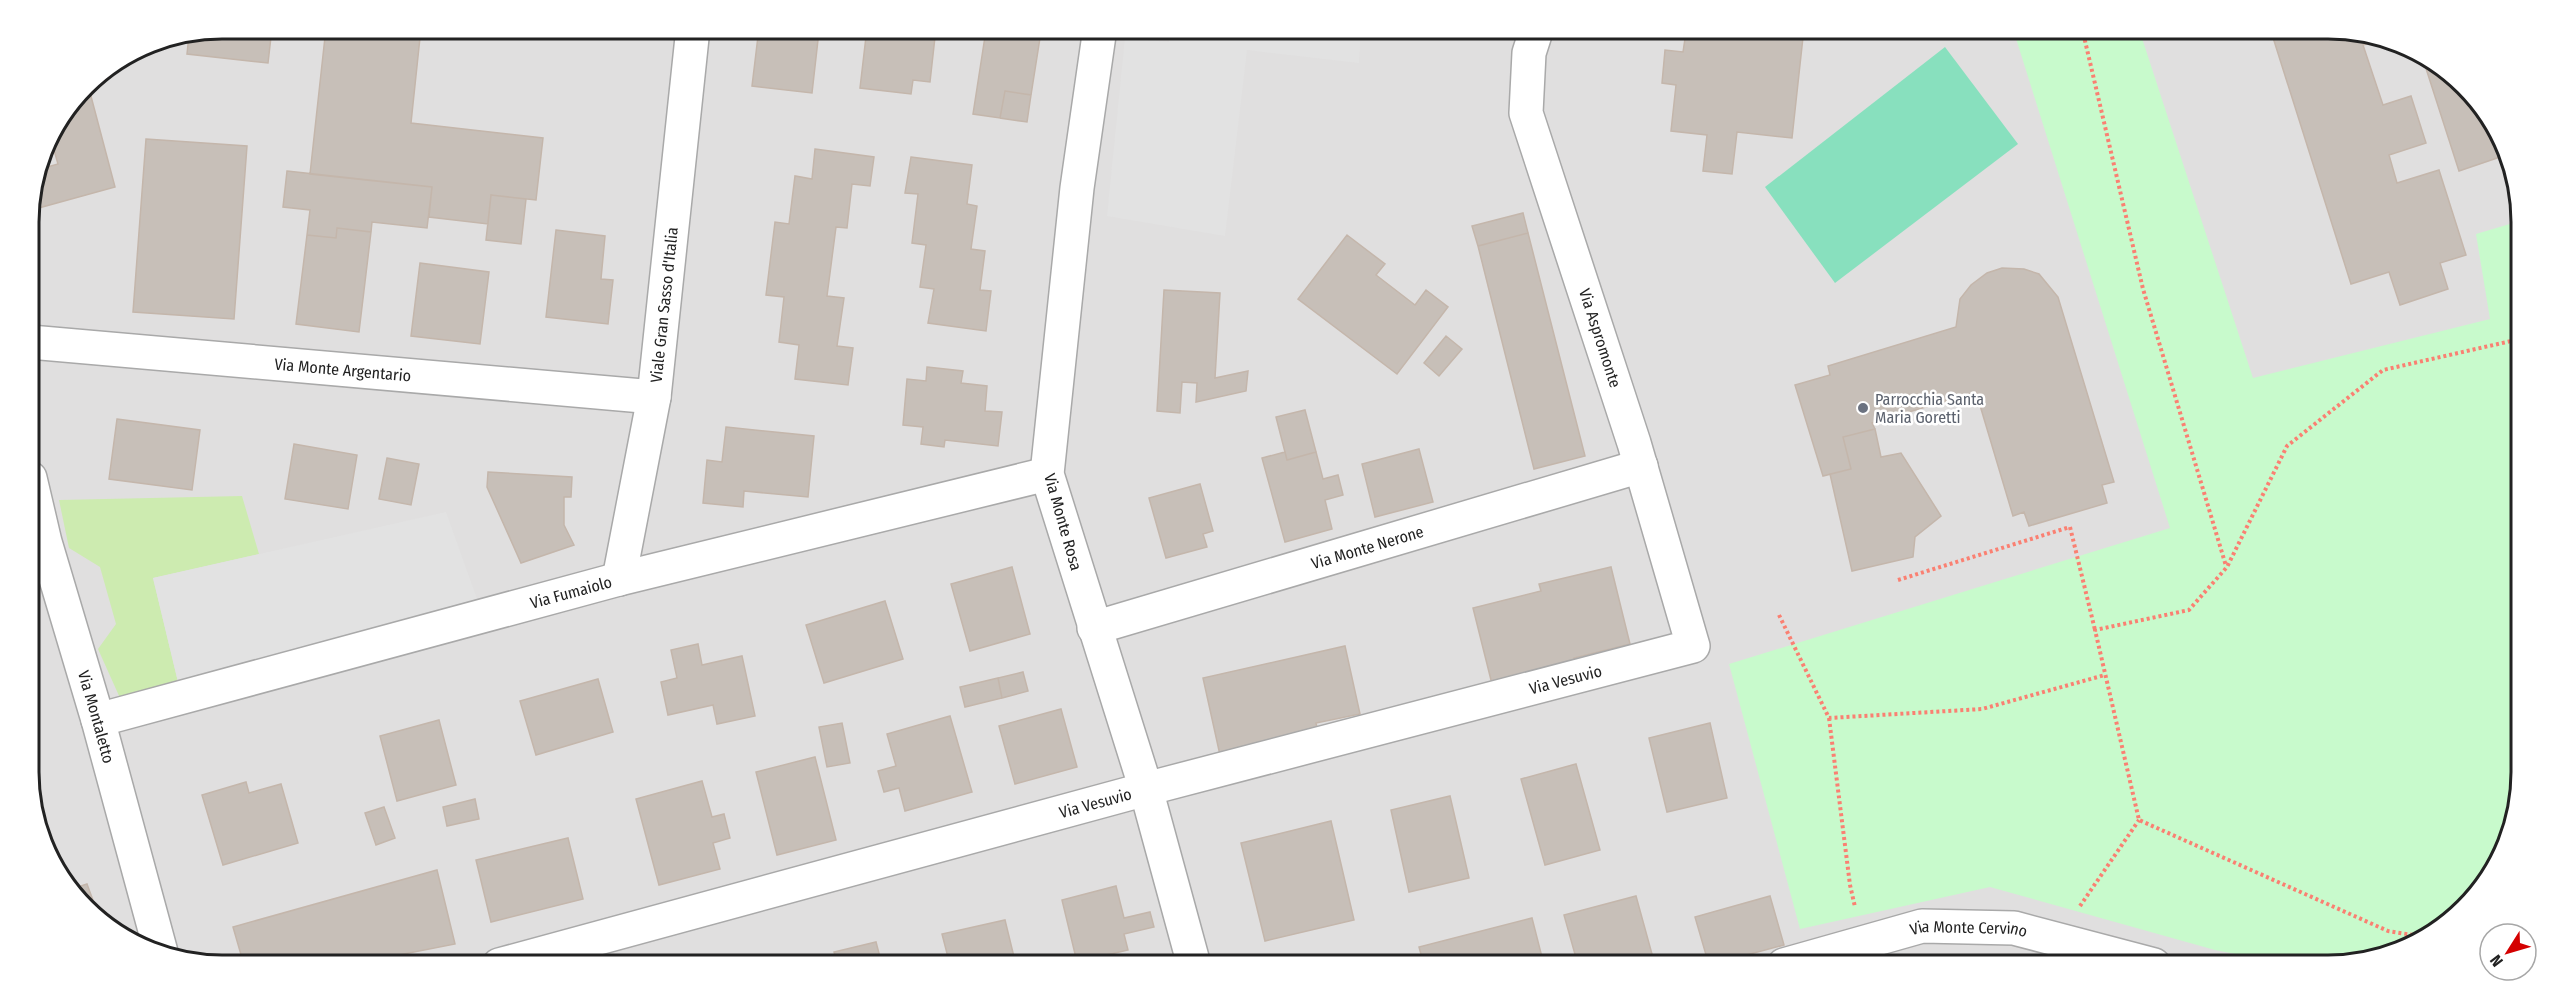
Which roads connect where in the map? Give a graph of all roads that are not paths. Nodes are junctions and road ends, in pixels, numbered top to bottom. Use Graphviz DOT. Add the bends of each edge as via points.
graph roads {
  1 [pos="692,39"];
  2 [pos="1098,39"];
  3 [pos="1533,39"];
  4 [pos="39,343"];
  5 [pos="654,397"];
  6 [pos="1641,466"];
  7 [pos="1047,474"];
  8 [pos="39,548"];
  9 [pos="619,579"];
  10 [pos="1094,628"];
  11 [pos="1693,646"];
  12 [pos="98,720"];
  13 [pos="1146,789"];
  14 [pos="156,942"];
  15 [pos="536,955"];
  16 [pos="1191,955"];
  17 [pos="1838,955"];
  18 [pos="2115,955"];
  1 -- 5 [label="street, Viale Gran Sasso d'Italia"];
  2 -- 7 [label="street, Via Monte Rosa" via="1077,188"];
  3 -- 6 [label="street, Via Aspromonte" via="1529,53 1526,113"];
  4 -- 5 [label="street, Via Monte Argentario"];
  5 -- 9 [label="street, Viale Gran Sasso d'Italia"];
  6 -- 10 [label="street, Via Monte Nerone"];
  6 -- 11 [label="street, Via Aspromonte"];
  7 -- 9 [label="street, Via Fumaiolo"];
  7 -- 10 [label="street, Via Monte Rosa"];
  8 -- 12 [label="street, Via Montaletto"];
  9 -- 12 [label="street, Via Fumaiolo"];
  10 -- 13 [label="street, Via Monte Rosa"];
  11 -- 13 [label="street, Via Vesuvio"];
  12 -- 14 [label="street, Via Montaletto"];
  13 -- 15 [label="street, Via Vesuvio"];
  13 -- 16 [label="street, Via Monte Rosa"];
  17 -- 18 [label="street, Via Monte Cervino" via="1863,942 1922,926 2014,928"];
}
